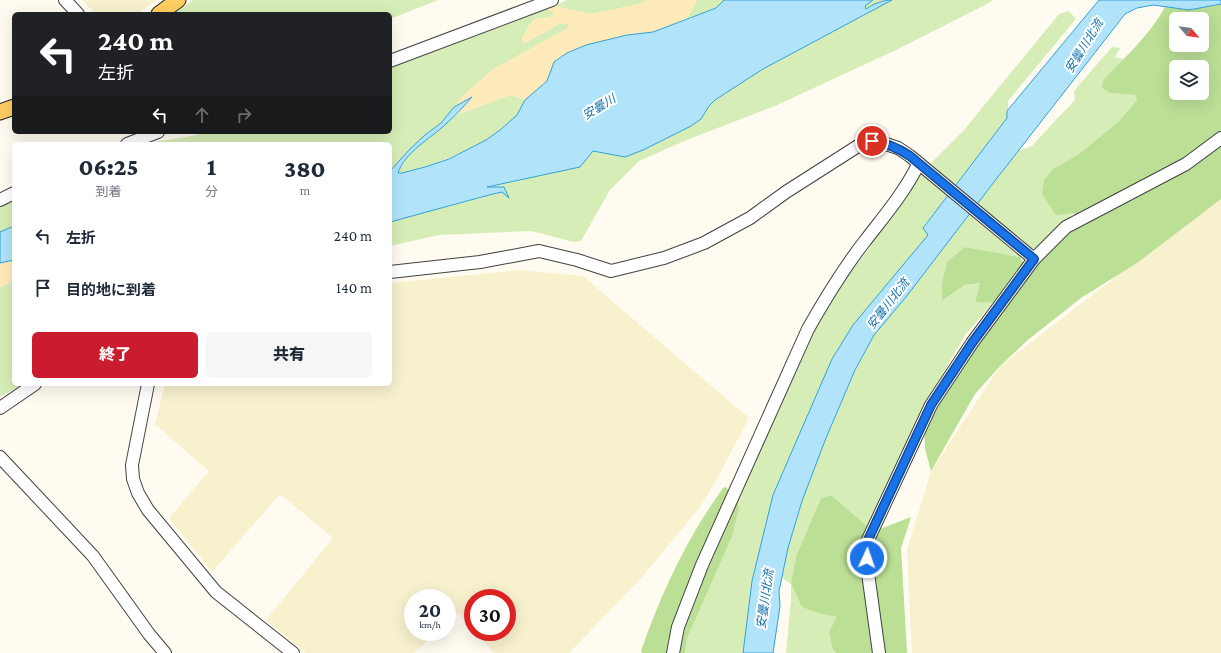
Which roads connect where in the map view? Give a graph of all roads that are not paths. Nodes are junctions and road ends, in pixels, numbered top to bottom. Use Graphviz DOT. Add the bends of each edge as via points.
graph roads {
  1 [pos="65,0"];
  2 [pos="178,0"];
  3 [pos="552,0"];
  4 [pos="76,12"];
  5 [pos="162,12"];
  6 [pos="392,60"];
  7 [pos="12,108"];
  8 [pos="0,112"];
  9 [pos="153,134"];
  10 [pos="1221,138"];
  11 [pos="132,142"];
  12 [pos="919,163"];
  13 [pos="12,194"];
  14 [pos="0,200"];
  15 [pos="1030,256"];
  16 [pos="392,272"];
  17 [pos="32,386"];
  18 [pos="148,386"];
  19 [pos="0,408"];
  20 [pos="0,458"];
  21 [pos="165,653"];
  22 [pos="293,653"];
  23 [pos="673,653"];
  24 [pos="879,653"];
  1 -- 4 [label="street"];
  2 -- 5 [label="main road"];
  3 -- 6 [label="street"];
  7 -- 8 [label="main road"];
  9 -- 11 [label="street"];
  10 -- 15 [label="street" via="1186,164 1066,227"];
  12 -- 15 [label="street"];
  12 -- 16 [label="street" via="898,148 872,141 858,146 750,218 704,243 664,258 611,271 539,251 480,262"];
  12 -- 23 [label="street" via="909,183 826,297 808,329 702,565 678,627"];
  13 -- 14 [label="street"];
  15 -- 24 [label="street" via="931,405 866,544"];
  17 -- 19 [label="street"];
  18 -- 22 [label="street" via="132,465 138,493 148,510 216,592"];
  20 -- 21 [label="street" via="93,556"];
}
